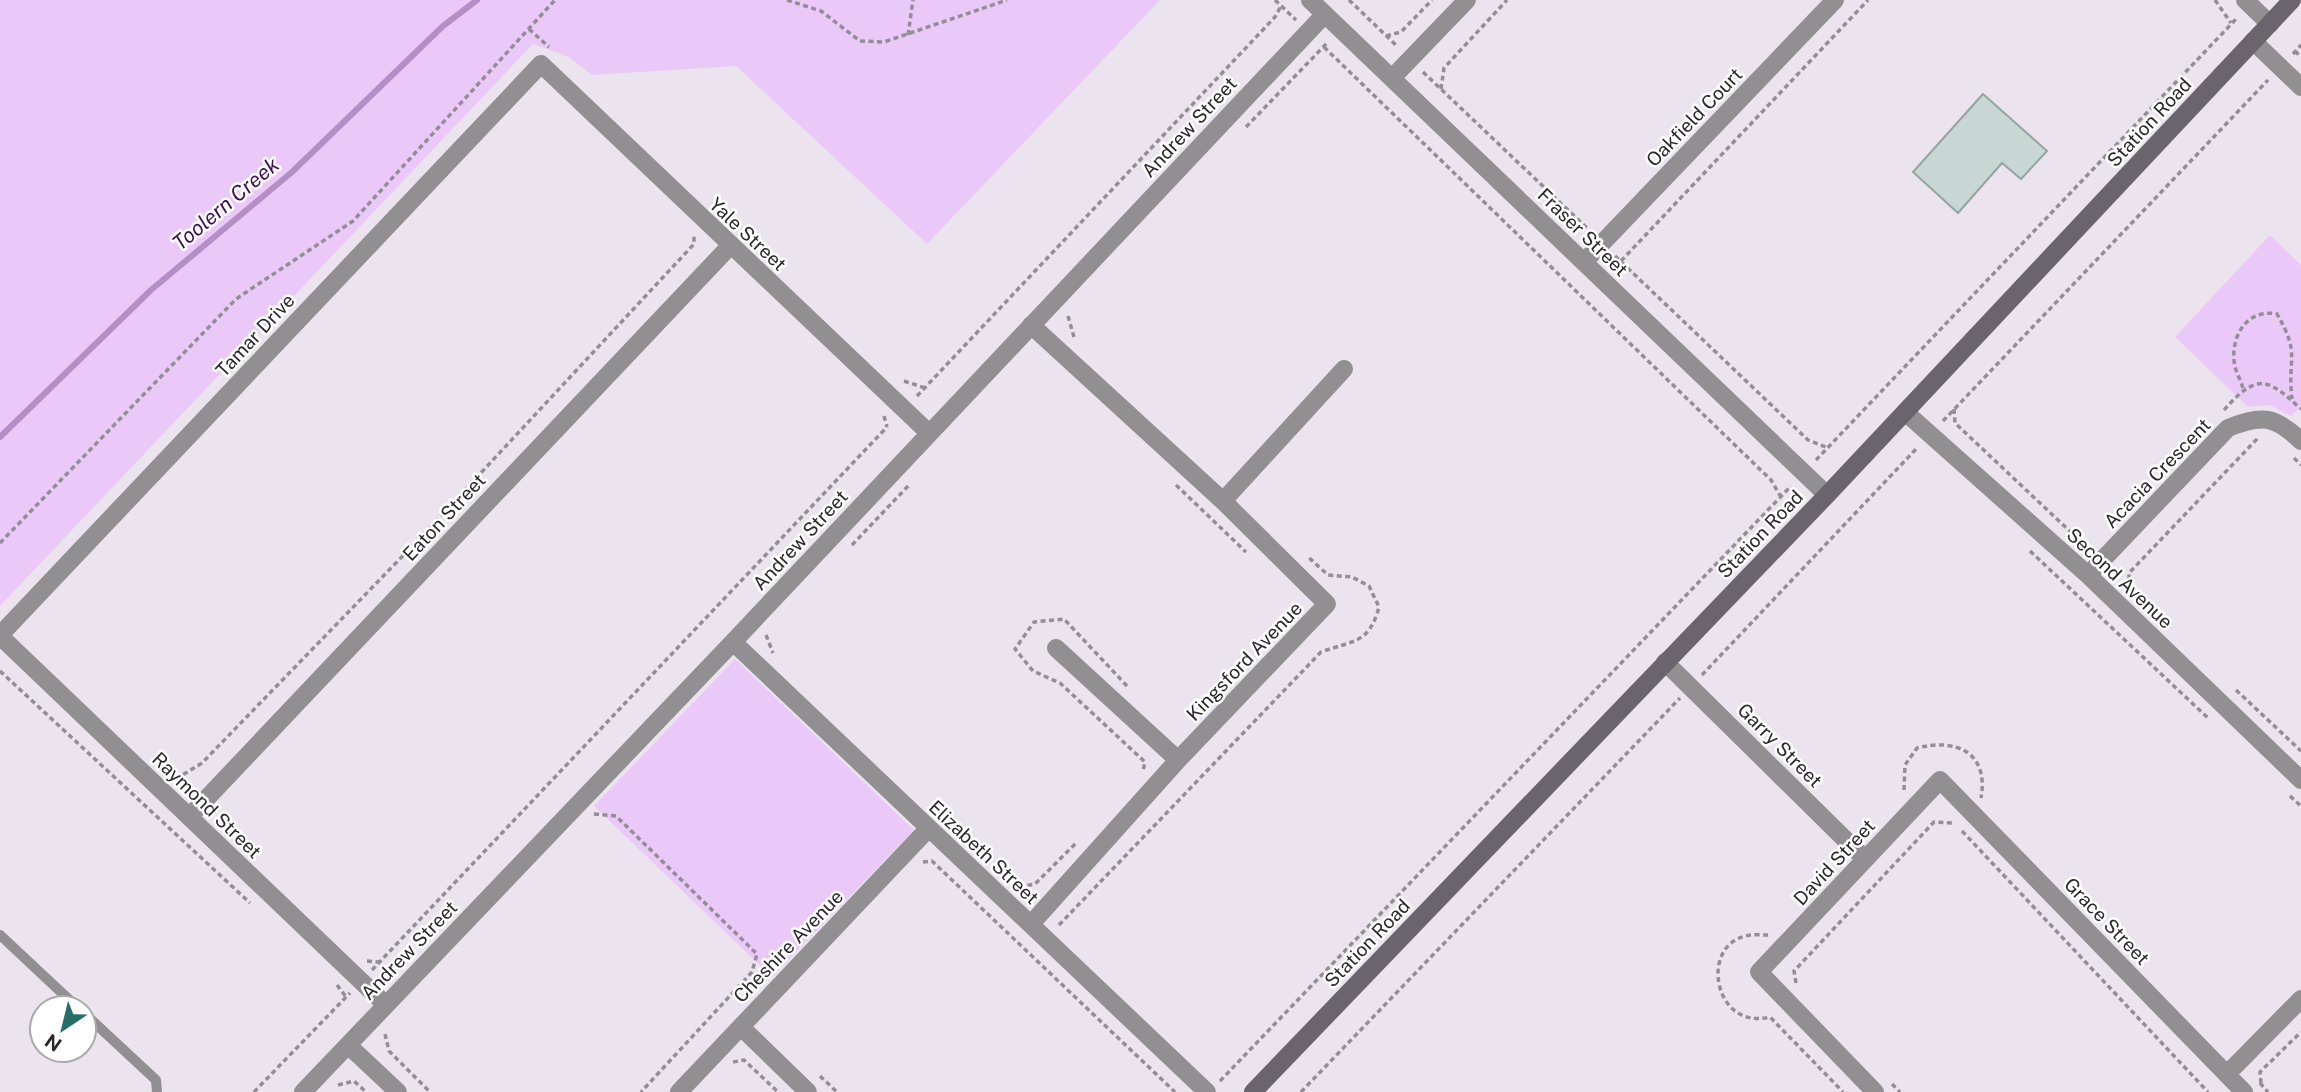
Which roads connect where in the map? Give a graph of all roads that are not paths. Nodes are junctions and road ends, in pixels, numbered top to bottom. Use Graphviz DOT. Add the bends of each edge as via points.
graph roads {
  1 [pos="1310,0"];
  2 [pos="1467,0"];
  3 [pos="1835,0"];
  4 [pos="2292,0"];
  5 [pos="2248,2"];
  6 [pos="1325,14"];
  7 [pos="2270,23"];
  8 [pos="2253,41"];
  9 [pos="541,64"];
  10 [pos="1392,78"];
  11 [pos="2301,87"];
  12 [pos="724,251"];
  13 [pos="1584,262"];
  14 [pos="1031,325"];
  15 [pos="1344,369"];
  16 [pos="1905,412"];
  17 [pos="929,433"];
  18 [pos="2293,446"];
  19 [pos="1827,495"];
  20 [pos="1223,501"];
  21 [pos="2088,575"];
  22 [pos="0,635"];
  23 [pos="733,642"];
  24 [pos="1056,648"];
  25 [pos="1665,662"];
  26 [pos="1178,760"];
  27 [pos="1940,780"];
  28 [pos="2301,780"];
  29 [pos="195,811"];
  30 [pos="928,829"];
  31 [pos="1865,859"];
  32 [pos="1037,917"];
  33 [pos="0,935"];
  34 [pos="63,994"];
  35 [pos="2301,999"];
  36 [pos="386,1004"];
  37 [pos="98,1026"];
  38 [pos="741,1027"];
  39 [pos="348,1045"];
  40 [pos="2227,1074"];
  41 [pos="1212,1088"];
  42 [pos="157,1092"];
  43 [pos="303,1092"];
  44 [pos="398,1092"];
  45 [pos="679,1092"];
  46 [pos="808,1092"];
  47 [pos="1252,1092"];
  48 [pos="1875,1092"];
  49 [pos="2244,1092"];
  1 -- 6 [label="street, Fraser Street"];
  2 -- 10 [label="street"];
  3 -- 13 [label="street, Oakfield Court"];
  4 -- 7 [label="street, Station Road"];
  5 -- 7 [label="street"];
  6 -- 10 [label="street, Fraser Street"];
  6 -- 14 [label="street, Andrew Street"];
  7 -- 8 [label="street, Station Road"];
  8 -- 11 [label="street"];
  8 -- 16 [label="street, Station Road"];
  9 -- 12 [label="street, Yale Street"];
  9 -- 22 [label="street, Tamar Drive"];
  10 -- 13 [label="street, Fraser Street"];
  12 -- 17 [label="street, Yale Street"];
  12 -- 29 [label="street, Eaton Street"];
  13 -- 19 [label="street, Fraser Street"];
  14 -- 17 [label="street, Andrew Street"];
  14 -- 20 [label="street, Kingsford Avenue"];
  15 -- 20 [label="street"];
  16 -- 19 [label="street, Station Road"];
  16 -- 21 [label="street, Second Avenue"];
  17 -- 23 [label="street, Andrew Street"];
  18 -- 21 [label="street, Acacia Crescent" via="2281,422 2252,418 2228,428"];
  19 -- 25 [label="street, Station Road"];
  20 -- 26 [label="street, Kingsford Avenue" via="1327,604"];
  21 -- 28 [label="street, Second Avenue"];
  22 -- 29 [label="street, Raymond Street"];
  23 -- 30 [label="street, Elizabeth Street"];
  23 -- 36 [label="street, Andrew Street"];
  24 -- 26 [label="street"];
  25 -- 31 [label="street, Garry Street"];
  25 -- 47 [label="street, Station Road"];
  26 -- 32 [label="street, Kingsford Avenue"];
  27 -- 31 [label="street, David Street"];
  27 -- 40 [label="street, Grace Street"];
  29 -- 36 [label="street, Raymond Street"];
  30 -- 32 [label="street, Elizabeth Street"];
  30 -- 38 [label="street, Cheshire Avenue"];
  31 -- 48 [label="street, David Street" via="1759,972"];
  32 -- 41 [label="street, Elizabeth Street"];
  33 -- 34 [label="lane"];
  35 -- 40 [label="street"];
  36 -- 39 [label="street, Andrew Street"];
  37 -- 42 [label="lane" via="156,1080"];
  38 -- 45 [label="street, Cheshire Avenue"];
  38 -- 46 [label="street"];
  39 -- 43 [label="street, Andrew Street"];
  39 -- 44 [label="street"];
  40 -- 49 [label="street, Grace Street"];
}
